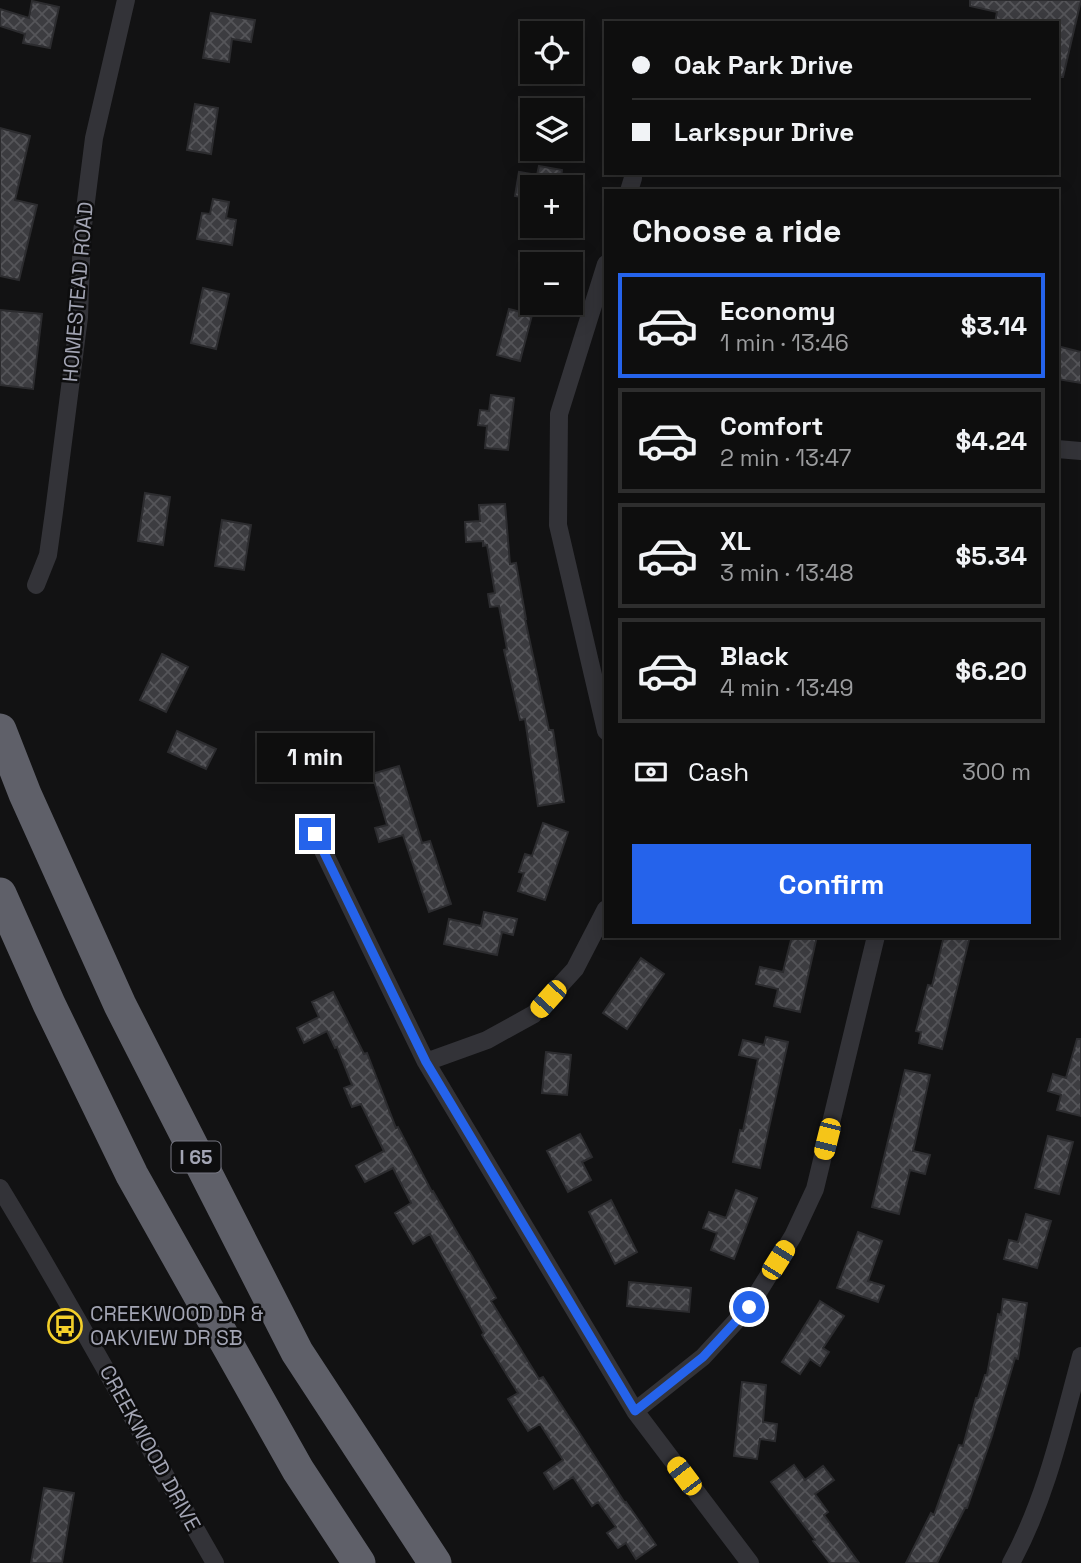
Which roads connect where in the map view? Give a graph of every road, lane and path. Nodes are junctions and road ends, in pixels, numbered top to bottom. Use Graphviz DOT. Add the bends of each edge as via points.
graph roads {
  1 [pos="127,0"];
  2 [pos="604,277"];
  3 [pos="597,321"];
  4 [pos="1059,449"];
  5 [pos="1081,451"];
  6 [pos="36,585"];
  7 [pos="604,722"];
  8 [pos="0,730"];
  9 [pos="315,834"];
  10 [pos="0,894"];
  11 [pos="604,913"];
  12 [pos="876,938"];
  13 [pos="426,1062"];
  14 [pos="0,1188"];
  15 [pos="1081,1356"];
  16 [pos="635,1411"];
  17 [pos="215,1563"];
  18 [pos="359,1563"];
  19 [pos="435,1563"];
  20 [pos="750,1563"];
  21 [pos="1011,1563"];
  1 -- 6 [label="street, HOMESTEAD ROAD" via="94,138 82,233 79,317 53,523 48,555"];
  2 -- 3 [label="street"];
  3 -- 7 [label="street" via="559,414 558,525"];
  4 -- 5 [label="street"];
  8 -- 19 [label="highway, I 65" via="120,1005 297,1352"];
  9 -- 13 [label="street"];
  10 -- 18 [label="highway" via="132,1175 298,1471"];
  11 -- 13 [label="street" via="575,969 534,1014 488,1040"];
  12 -- 16 [label="street" via="815,1189 793,1236 749,1307 703,1357"];
  13 -- 16 [label="street"];
  14 -- 17 [label="street, CREEKWOOD DRIVE"];
  15 -- 21 [label="street" via="1051,1465 1026,1537"];
  16 -- 20 [label="street"];
}
